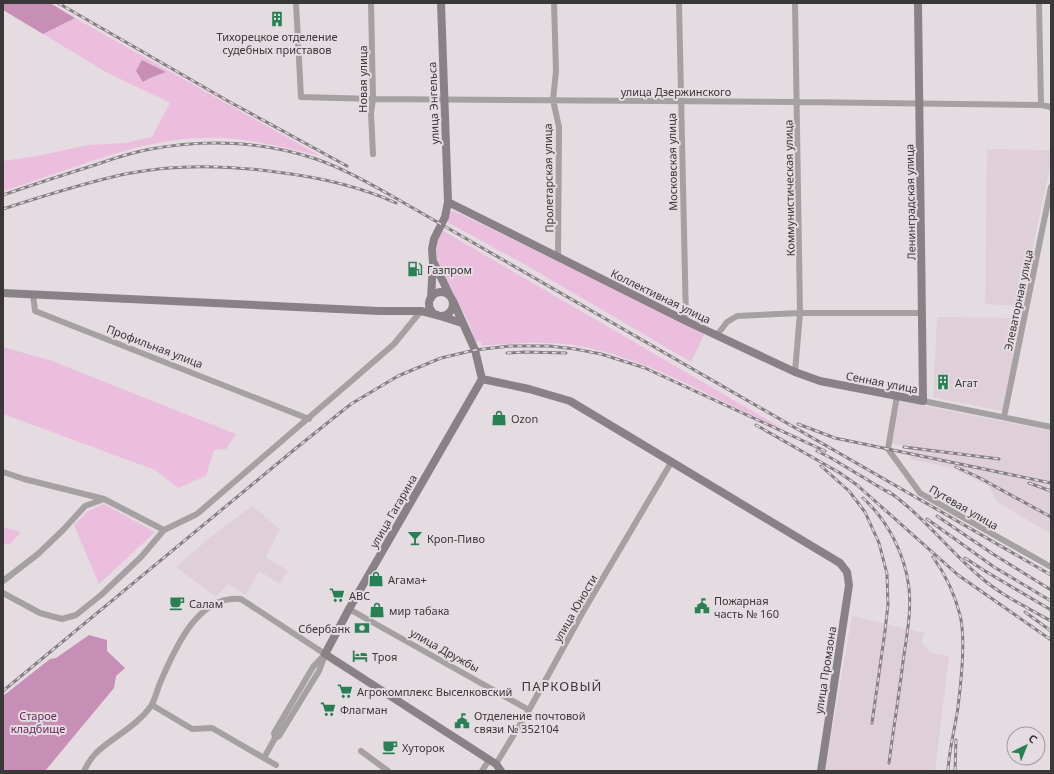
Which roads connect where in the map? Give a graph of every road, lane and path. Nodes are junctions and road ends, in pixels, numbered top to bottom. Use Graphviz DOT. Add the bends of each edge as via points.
graph roads {
  1 [pos="296,3"];
  2 [pos="371,3"];
  3 [pos="441,3"];
  4 [pos="554,3"];
  5 [pos="679,3"];
  6 [pos="795,3"];
  7 [pos="918,3"];
  8 [pos="1039,3"];
  9 [pos="373,99"];
  10 [pos="444,99"];
  11 [pos="553,100"];
  12 [pos="681,101"];
  13 [pos="798,102"];
  14 [pos="920,104"];
  15 [pos="1041,105"];
  16 [pos="1051,107"];
  17 [pos="373,154"];
  18 [pos="1051,187"];
  19 [pos="448,202"];
  20 [pos="558,258"];
  21 [pos="433,263"];
  22 [pos="3,294"];
  23 [pos="33,294"];
  24 [pos="452,299"];
  25 [pos="430,300"];
  26 [pos="420,311"];
  27 [pos="800,313"];
  28 [pos="923,313"];
  29 [pos="438,315"];
  30 [pos="686,321"];
  31 [pos="462,323"];
  32 [pos="717,335"];
  33 [pos="795,372"];
  34 [pos="482,379"];
  35 [pos="897,396"];
  36 [pos="923,401"];
  37 [pos="1004,417"];
  38 [pos="309,419"];
  39 [pos="1051,427"];
  40 [pos="672,461"];
  41 [pos="3,472"];
  42 [pos="104,499"];
  43 [pos="164,530"];
  44 [pos="1051,567"];
  45 [pos="3,581"];
  46 [pos="3,593"];
  47 [pos="349,609"];
  48 [pos="325,654"];
  49 [pos="152,705"];
  50 [pos="529,710"];
  51 [pos="361,751"];
  52 [pos="264,758"];
  53 [pos="276,765"];
  54 [pos="495,765"];
  55 [pos="84,771"];
  56 [pos="388,771"];
  57 [pos="482,771"];
  58 [pos="821,771"];
  1 -- 9 [label="street, улица Дзержинского" via="300,97"];
  2 -- 9 [label="street, Новая улица"];
  3 -- 10 [label="main road, улица Энгельса"];
  4 -- 11 [label="street, Пролетарская улица" via="556,71"];
  5 -- 12 [label="street, Московская улица"];
  6 -- 13 [label="street, Коммунистическая улица"];
  7 -- 14 [label="main road, Ленинградская улица"];
  8 -- 15 [label="street"];
  9 -- 10 [label="street, улица Дзержинского"];
  9 -- 17 [label="street, Новая улица"];
  10 -- 11 [label="street, улица Дзержинского"];
  10 -- 19 [label="main road, улица Энгельса"];
  11 -- 12 [label="street, улица Дзержинского"];
  11 -- 20 [label="street, Пролетарская улица" via="558,127"];
  12 -- 13 [label="street, улица Дзержинского"];
  12 -- 30 [label="street, Московская улица"];
  13 -- 14 [label="street, улица Дзержинского"];
  13 -- 27 [label="street, Коммунистическая улица"];
  14 -- 15 [label="street, улица Дзержинского"];
  14 -- 28 [label="main road, Ленинградская улица"];
  15 -- 16 [label="street, улица Дзержинского"];
  18 -- 37 [label="street, Элеваторная улица"];
  19 -- 20 [label="main road, Коллективная улица"];
  19 -- 21 [label="main road, улица Энгельса" via="445,216 434,239"];
  20 -- 30 [label="main road, Коллективная улица"];
  21 -- 24 [label="main road"];
  21 -- 25 [label="main road, улица Энгельса"];
  22 -- 23 [label="main road"];
  23 -- 26 [label="main road"];
  23 -- 38 [label="street, Профильная улица" via="35,310"];
  24 -- 25 [label="main road" via="442,292 435,294"];
  24 -- 29 [label="main road" via="453,307 450,312"];
  24 -- 31 [label="main road"];
  25 -- 26 [label="main road"];
  25 -- 29 [label="main road" via="431,310"];
  26 -- 29 [label="main road"];
  26 -- 38 [label="street" via="394,344"];
  27 -- 28 [label="street, Коллективная улица"];
  27 -- 32 [label="street, Коллективная улица" via="737,316"];
  27 -- 33 [label="street, Коммунистическая улица"];
  28 -- 36 [label="main road, Ленинградская улица"];
  29 -- 31 [label="main road"];
  30 -- 32 [label="main road, Коллективная улица"];
  31 -- 34 [label="main road" via="475,350"];
  32 -- 33 [label="main road, Сенная улица"];
  33 -- 35 [label="main road, Сенная улица" via="820,381"];
  34 -- 40 [label="main road" via="570,401"];
  34 -- 47 [label="main road, улица Гагарина"];
  35 -- 36 [label="main road, Сенная улица"];
  35 -- 44 [label="street, Путевая улица" via="888,449 920,493"];
  36 -- 37 [label="street, Сенная улица"];
  37 -- 39 [label="street, Сенная улица"];
  38 -- 43 [label="street" via="197,514"];
  40 -- 50 [label="street, улица Юности" via="584,610"];
  40 -- 58 [label="main road, улица Промзона" via="825,552 847,572 849,585"];
  41 -- 42 [label="street"];
  42 -- 43 [label="street"];
  42 -- 45 [label="street" via="85,506 38,554"];
  43 -- 46 [label="street" via="142,557 102,595 76,615 62,619 40,613"];
  47 -- 48 [label="main road, улица Гагарина"];
  47 -- 50 [label="street, улица Дружбы"];
  48 -- 49 [label="street" via="241,599 220,602 194,621 181,639 166,668"];
  48 -- 52 [label="street, улица Гагарина" via="319,671"];
  48 -- 54 [label="main road"];
  49 -- 52 [label="street" via="192,729 212,728"];
  49 -- 55 [label="street" via="95,754"];
  50 -- 54 [label="street, улица Юности"];
  51 -- 56 [label="street"];
  52 -- 53 [label="street"];
  54 -- 57 [label="street, улица Юности"];
}
